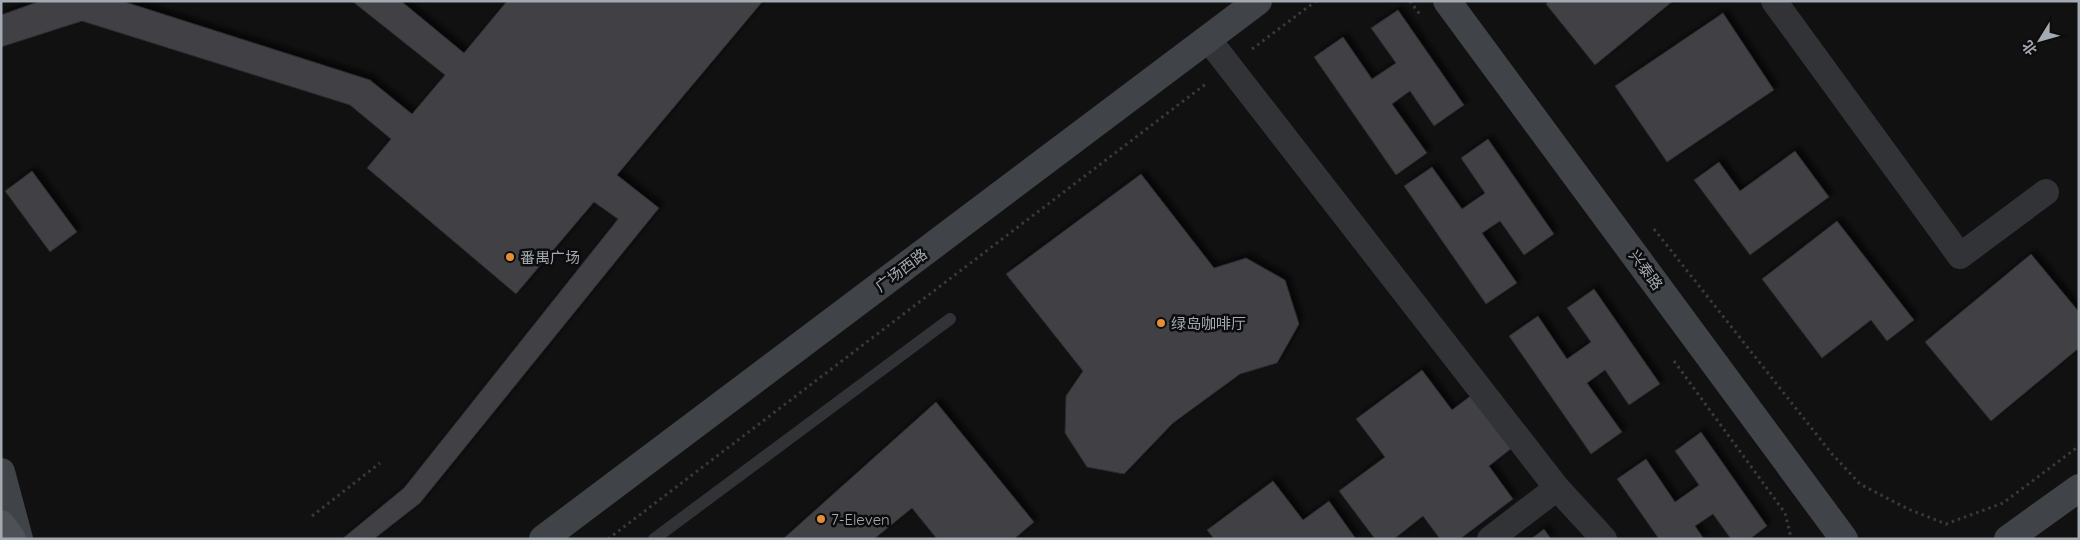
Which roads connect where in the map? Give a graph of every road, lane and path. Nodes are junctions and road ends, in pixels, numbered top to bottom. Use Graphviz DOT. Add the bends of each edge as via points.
graph roads {
  1 [pos="1258,1"];
  2 [pos="1316,1"];
  3 [pos="1447,1"];
  4 [pos="1774,1"];
  5 [pos="1208,39"];
  6 [pos="1229,66"];
  7 [pos="2046,192"];
  8 [pos="1654,229"];
  9 [pos="950,319"];
  10 [pos="2079,446"];
  11 [pos="380,463"];
  12 [pos="1,472"];
  13 [pos="1557,488"];
  14 [pos="2079,488"];
  15 [pos="312,516"];
  16 [pos="1,524"];
  17 [pos="12,539"];
  18 [pos="18,539"];
  19 [pos="544,539"];
  20 [pos="608,539"];
  21 [pos="654,539"];
  22 [pos="1490,539"];
  23 [pos="1604,539"];
  24 [pos="1844,539"];
  25 [pos="2008,539"];
  1 -- 5 [label="street, 广场西路"];
  2 -- 6 [label="path"];
  3 -- 24 [label="street, 兴泰路"];
  4 -- 7 [label="street" via="1960,256"];
  5 -- 6 [label="street"];
  5 -- 19 [label="street, 广场西路"];
  6 -- 13 [label="street"];
  6 -- 20 [label="path"];
  8 -- 10 [label="path" via="1832,454 1860,484 1908,509 1946,524 2003,503"];
  9 -- 21 [label="lane"];
  11 -- 15 [label="path"];
  12 -- 18 [label="street"];
  13 -- 22 [label="street"];
  13 -- 23 [label="street"];
  14 -- 25 [label="street"];
  16 -- 17 [label="main road"];
}
